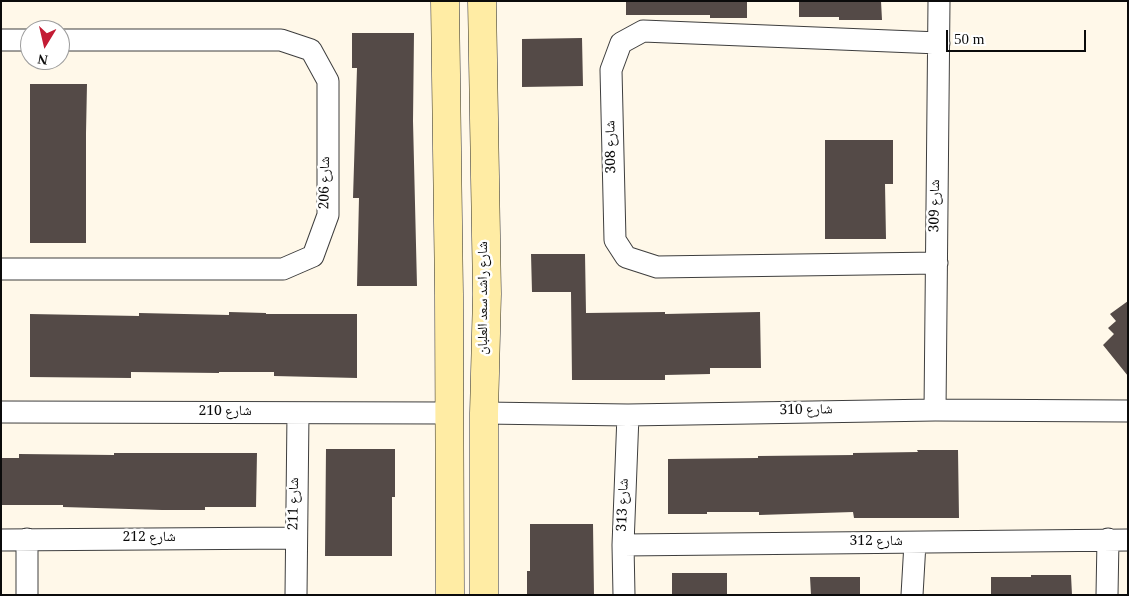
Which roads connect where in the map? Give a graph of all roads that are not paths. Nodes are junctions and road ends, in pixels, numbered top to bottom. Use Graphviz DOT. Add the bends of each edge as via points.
graph roads {
  1 [pos="445,1"];
  2 [pos="939,1"];
  3 [pos="481,2"];
  4 [pos="1,40"];
  5 [pos="20,40"];
  6 [pos="70,40"];
  7 [pos="939,43"];
  8 [pos="937,262"];
  9 [pos="1,269"];
  10 [pos="487,294"];
  11 [pos="449,295"];
  12 [pos="935,410"];
  13 [pos="1128,411"];
  14 [pos="1,412"];
  15 [pos="484,412"];
  16 [pos="298,413"];
  17 [pos="448,413"];
  18 [pos="628,415"];
  19 [pos="296,538"];
  20 [pos="27,539"];
  21 [pos="1118,539"];
  22 [pos="1,540"];
  23 [pos="915,542"];
  24 [pos="623,545"];
  25 [pos="27,595"];
  26 [pos="296,595"];
  27 [pos="450,595"];
  28 [pos="484,595"];
  29 [pos="624,595"];
  30 [pos="912,595"];
  31 [pos="1107,595"];
  1 -- 11 [label="main road"];
  2 -- 7 [label="street, شارع 309"];
  3 -- 10 [label="main road, شارع راشد سعد العلبان"];
  4 -- 5 [label="street"];
  6 -- 9 [label="street, شارع 206" via="281,40 311,50 328,81 328,215 313,256 283,269"];
  7 -- 8 [label="street, شارع 309"];
  7 -- 8 [label="street, شارع 308" via="643,31 621,43 611,70 615,240 626,257 657,267"];
  8 -- 12 [label="street, شارع 309"];
  10 -- 11 [label="main road" via="472,300"];
  10 -- 15 [label="main road, شارع راشد سعد العلبان"];
  11 -- 17 [label="main road"];
  12 -- 13 [label="street, شارع 310"];
  12 -- 18 [label="street, شارع 310"];
  14 -- 16 [label="street, شارع 210"];
  15 -- 18 [label="street, شارع 310"];
  15 -- 28 [label="main road, شارع راشد سعد العلبان"];
  16 -- 17 [label="street, شارع 210"];
  16 -- 19 [label="street, شارع 211"];
  17 -- 27 [label="main road"];
  18 -- 24 [label="street, شارع 313"];
  19 -- 20 [label="street, شارع 212"];
  19 -- 26 [label="street, شارع 211"];
  20 -- 22 [label="street, شارع 212"];
  20 -- 25 [label="street"];
  21 -- 23 [label="street, شارع 312"];
  21 -- 31 [label="street"];
  23 -- 24 [label="street, شارع 312"];
  23 -- 30 [label="street"];
  24 -- 29 [label="street, شارع 313"];
}
